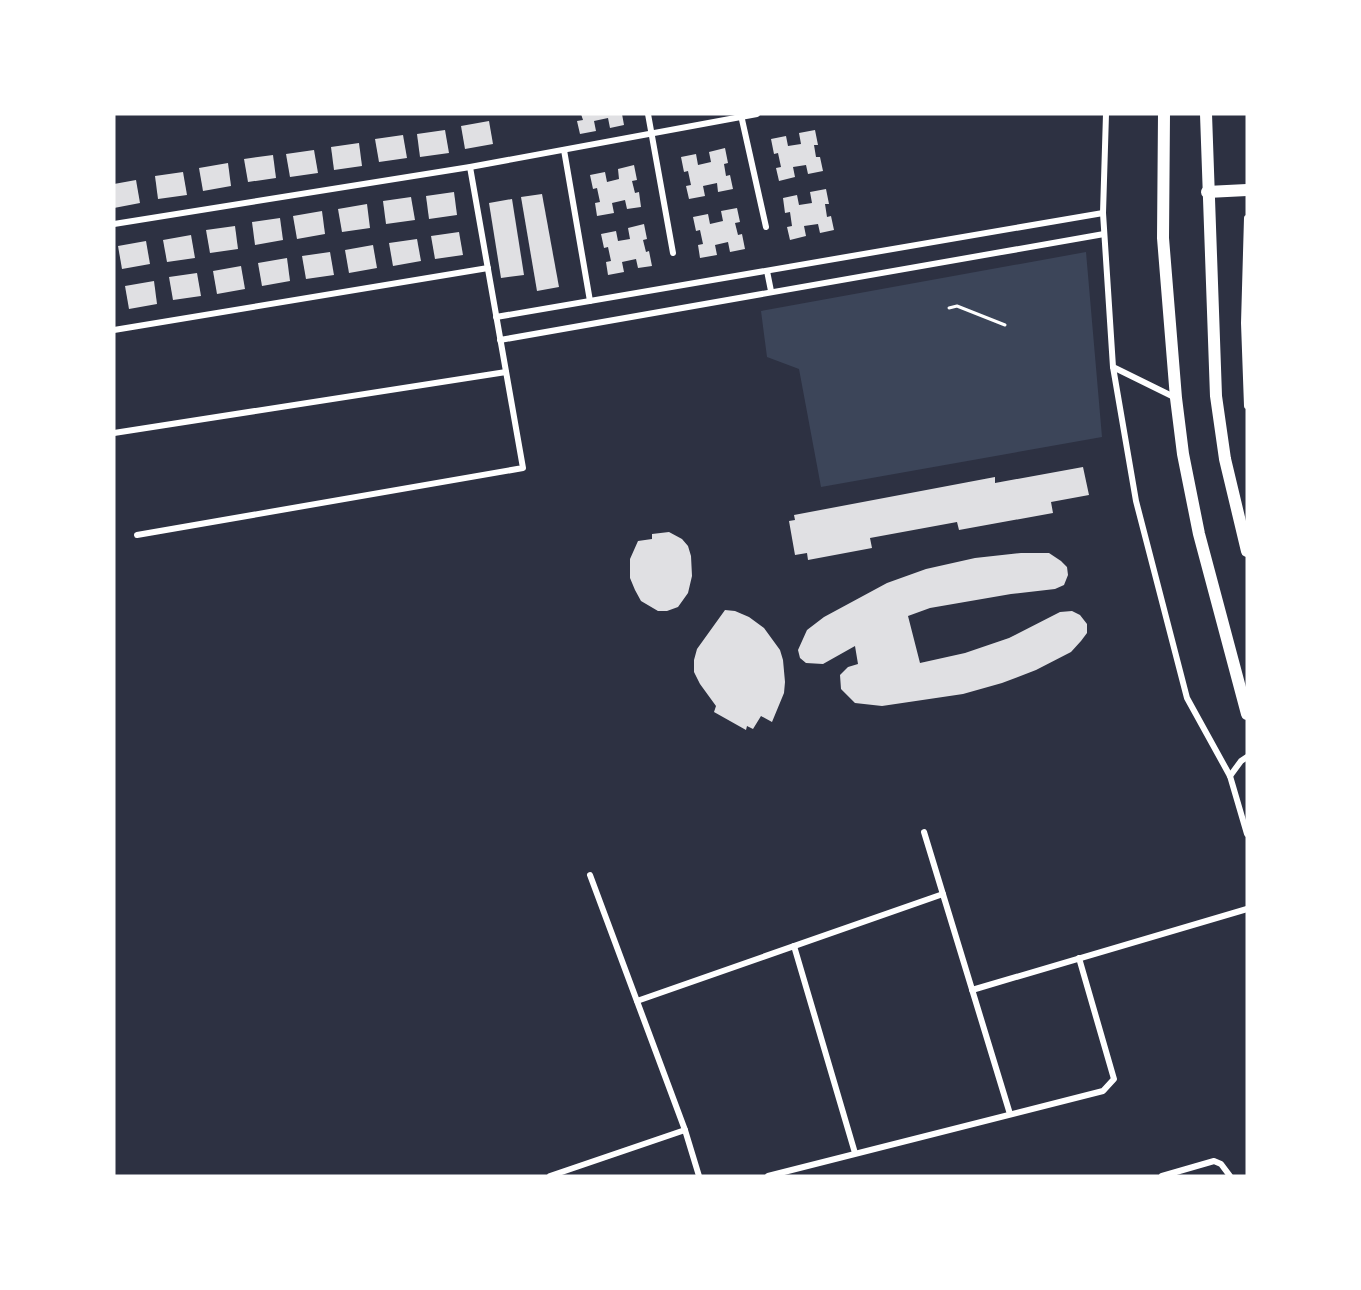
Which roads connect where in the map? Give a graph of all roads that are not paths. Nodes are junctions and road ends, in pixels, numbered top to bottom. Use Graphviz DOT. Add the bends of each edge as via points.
graph roads {
  1 [pos="648,114"];
  2 [pos="757,114"];
  3 [pos="1106,114"];
  4 [pos="1164,114"];
  5 [pos="1206,114"];
  6 [pos="741,116"];
  7 [pos="652,134"];
  8 [pos="564,150"];
  9 [pos="470,167"];
  10 [pos="1247,190"];
  11 [pos="1207,192"];
  12 [pos="1103,213"];
  13 [pos="1247,218"];
  14 [pos="114,224"];
  15 [pos="766,227"];
  16 [pos="1104,234"];
  17 [pos="673,253"];
  18 [pos="488,268"];
  19 [pos="767,271"];
  20 [pos="771,291"];
  21 [pos="590,301"];
  22 [pos="496,317"];
  23 [pos="114,330"];
  24 [pos="500,340"];
  25 [pos="1113,367"];
  26 [pos="506,372"];
  27 [pos="1176,398"];
  28 [pos="1247,406"];
  29 [pos="114,433"];
  30 [pos="137,535"];
  31 [pos="1247,551"];
  32 [pos="1247,714"];
  33 [pos="1247,757"];
  34 [pos="1230,776"];
  35 [pos="924,832"];
  36 [pos="1247,834"];
  37 [pos="590,875"];
  38 [pos="943,894"];
  39 [pos="1247,909"];
  40 [pos="794,946"];
  41 [pos="1079,958"];
  42 [pos="972,990"];
  43 [pos="637,1001"];
  44 [pos="1010,1114"];
  45 [pos="685,1130"];
  46 [pos="855,1153"];
  47 [pos="550,1176"];
  48 [pos="699,1176"];
  49 [pos="768,1176"];
  50 [pos="1162,1176"];
  51 [pos="1230,1176"];
  1 -- 7 [label="street"];
  2 -- 6 [label="street"];
  3 -- 12 [label="street"];
  4 -- 27 [label="main road" via="1163,238"];
  5 -- 11 [label="main road"];
  6 -- 7 [label="street"];
  6 -- 15 [label="street"];
  7 -- 8 [label="street"];
  7 -- 17 [label="street"];
  8 -- 9 [label="street"];
  8 -- 21 [label="street"];
  9 -- 14 [label="street"];
  9 -- 18 [label="street"];
  10 -- 11 [label="main road"];
  11 -- 31 [label="main road" via="1216,396 1225,459"];
  12 -- 16 [label="street"];
  12 -- 19 [label="street"];
  13 -- 28 [label="street"];
  16 -- 20 [label="street"];
  16 -- 25 [label="street"];
  18 -- 22 [label="street"];
  18 -- 23 [label="street"];
  19 -- 20 [label="street"];
  19 -- 21 [label="street"];
  20 -- 24 [label="street"];
  21 -- 22 [label="street"];
  22 -- 24 [label="street"];
  24 -- 26 [label="street"];
  25 -- 27 [label="street"];
  25 -- 34 [label="street" via="1136,501 1187,698"];
  26 -- 29 [label="street"];
  26 -- 30 [label="street" via="523,468"];
  27 -- 32 [label="main road" via="1199,534"];
  33 -- 34 [label="street"];
  34 -- 36 [label="street"];
  35 -- 38 [label="street"];
  37 -- 43 [label="street"];
  38 -- 40 [label="street"];
  38 -- 42 [label="street"];
  39 -- 41 [label="street"];
  40 -- 43 [label="street"];
  40 -- 46 [label="street"];
  41 -- 42 [label="street"];
  41 -- 44 [label="street" via="1114,1079 1103,1091"];
  42 -- 44 [label="street"];
  43 -- 45 [label="street"];
  44 -- 46 [label="street"];
  45 -- 47 [label="street"];
  45 -- 48 [label="street"];
  46 -- 49 [label="street"];
  50 -- 51 [label="street" via="1214,1161"];
}
